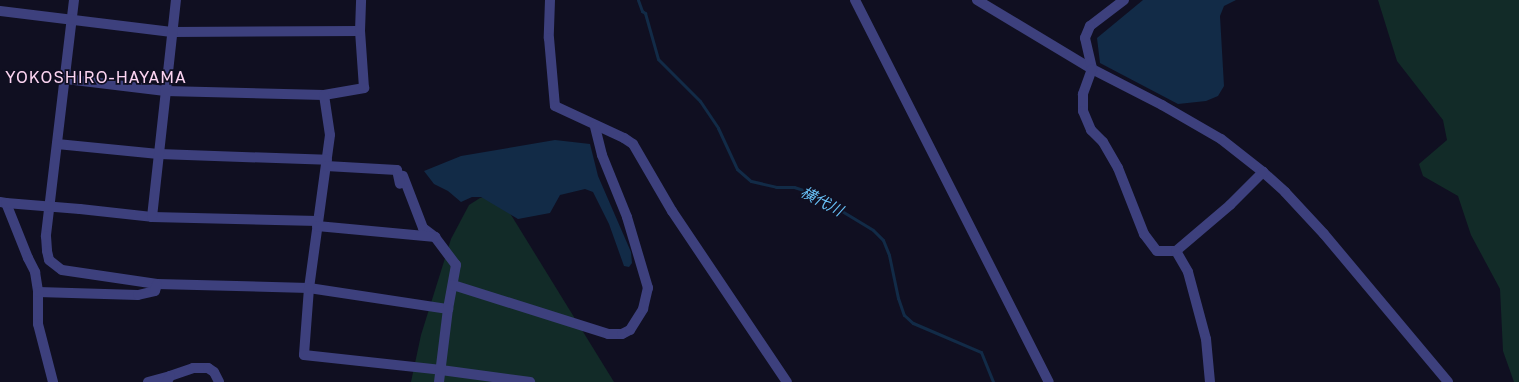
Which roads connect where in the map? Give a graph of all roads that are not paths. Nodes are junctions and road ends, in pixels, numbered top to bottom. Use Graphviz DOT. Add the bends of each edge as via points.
graph roads {
  1 [pos="74,0"];
  2 [pos="176,0"];
  3 [pos="361,0"];
  4 [pos="550,0"];
  5 [pos="855,0"];
  6 [pos="977,0"];
  7 [pos="1124,0"];
  8 [pos="0,11"];
  9 [pos="72,20"];
  10 [pos="360,31"];
  11 [pos="172,32"];
  12 [pos="1092,69"];
  13 [pos="66,79"];
  14 [pos="165,91"];
  15 [pos="324,95"];
  16 [pos="595,126"];
  17 [pos="57,144"];
  18 [pos="159,154"];
  19 [pos="326,163"];
  20 [pos="1263,172"];
  21 [pos="3,202"];
  22 [pos="49,206"];
  23 [pos="152,217"];
  24 [pos="317,224"];
  25 [pos="435,237"];
  26 [pos="1176,251"];
  27 [pos="157,284"];
  28 [pos="453,285"];
  29 [pos="309,288"];
  30 [pos="38,292"];
  31 [pos="448,308"];
  32 [pos="440,370"];
  33 [pos="168,379"];
  34 [pos="1446,380"];
  35 [pos="53,382"];
  36 [pos="148,382"];
  37 [pos="219,382"];
  38 [pos="439,382"];
  39 [pos="530,382"];
  40 [pos="787,382"];
  41 [pos="1049,382"];
  42 [pos="1210,382"];
  1 -- 9 [label="street"];
  2 -- 11 [label="street"];
  3 -- 10 [label="street"];
  4 -- 16 [label="street" via="549,38 553,102 555,106"];
  5 -- 41 [label="street"];
  6 -- 12 [label="street"];
  7 -- 12 [label="street" via="1090,26 1085,38"];
  8 -- 9 [label="street"];
  9 -- 11 [label="street"];
  9 -- 13 [label="street"];
  10 -- 11 [label="street"];
  10 -- 15 [label="street" via="364,88"];
  11 -- 14 [label="street"];
  12 -- 20 [label="street" via="1221,139"];
  12 -- 26 [label="street" via="1083,94 1086,120 1118,168 1144,234 1157,251"];
  13 -- 14 [label="street"];
  13 -- 17 [label="street"];
  14 -- 15 [label="street"];
  14 -- 18 [label="street"];
  15 -- 19 [label="street" via="330,135"];
  16 -- 28 [label="street" via="602,155 627,217 648,288 643,309 630,330 622,334 608,334"];
  16 -- 40 [label="street" via="633,144 672,211"];
  17 -- 18 [label="street"];
  17 -- 22 [label="street"];
  18 -- 19 [label="street"];
  18 -- 23 [label="street"];
  19 -- 24 [label="street"];
  19 -- 25 [label="street" via="396,170 423,228"];
  20 -- 26 [label="street" via="1230,205"];
  20 -- 34 [label="street" via="1324,234"];
  21 -- 22 [label="street"];
  21 -- 30 [label="street" via="35,272"];
  22 -- 23 [label="street"];
  22 -- 27 [label="street" via="47,251 54,266 71,272"];
  23 -- 24 [label="street"];
  24 -- 25 [label="street"];
  24 -- 29 [label="street"];
  25 -- 28 [label="street" via="456,265"];
  26 -- 42 [label="street" via="1188,272 1206,339"];
  27 -- 29 [label="street"];
  27 -- 30 [label="street" via="155,291 138,295"];
  28 -- 31 [label="street"];
  29 -- 31 [label="street"];
  29 -- 32 [label="street" via="304,355"];
  30 -- 35 [label="street" via="38,324"];
  31 -- 32 [label="street"];
  32 -- 38 [label="street"];
  32 -- 39 [label="street"];
  33 -- 36 [label="street"];
  33 -- 37 [label="street" via="193,368 208,368 214,372"];
}
